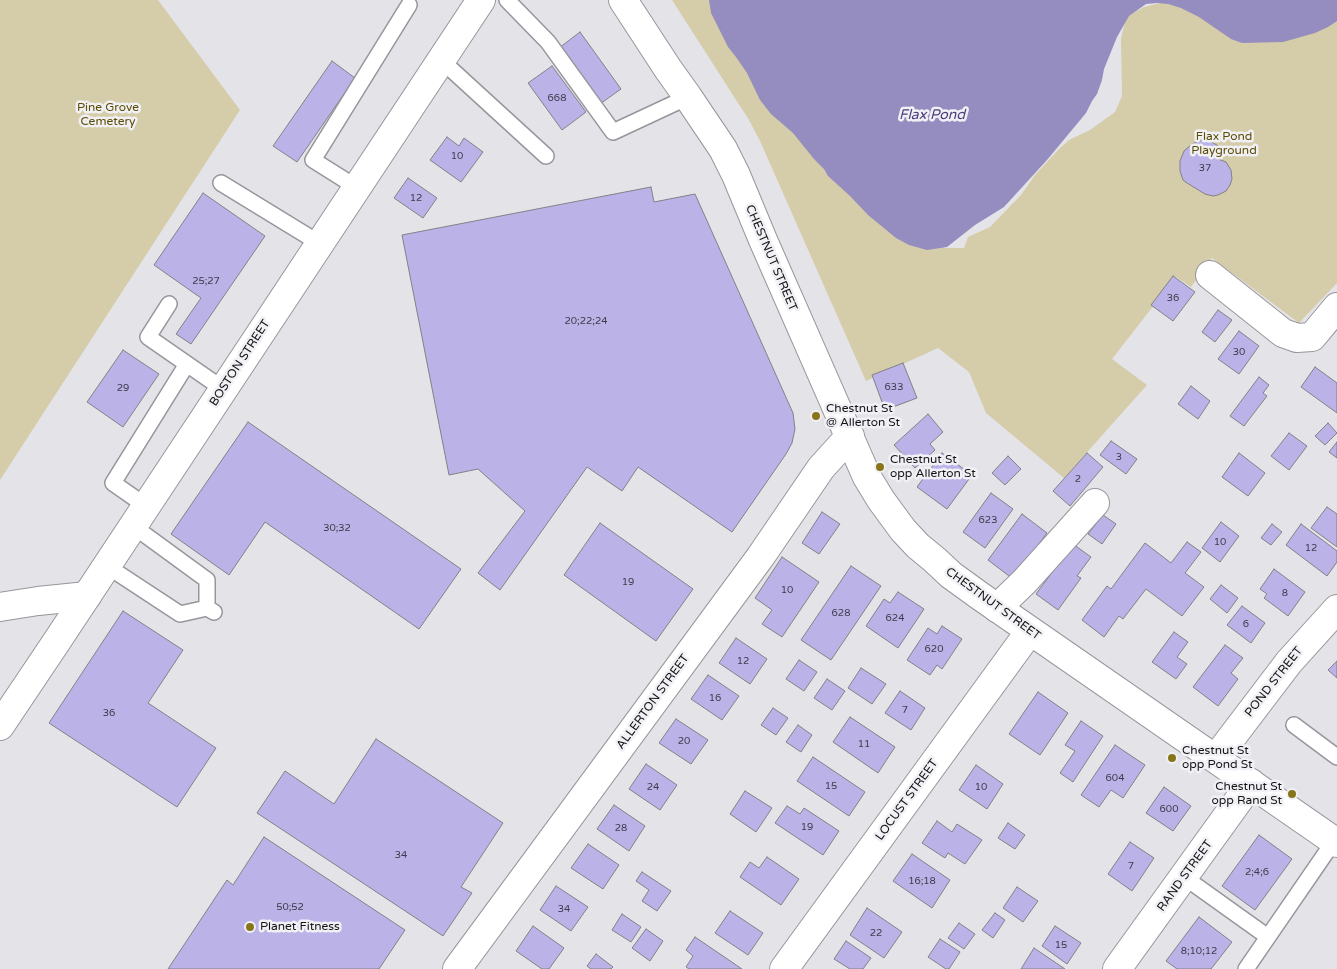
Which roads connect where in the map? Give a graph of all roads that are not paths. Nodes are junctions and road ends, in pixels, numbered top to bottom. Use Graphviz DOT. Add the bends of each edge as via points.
graph roads {
  1 [pos="480,0"];
  2 [pos="508,0"];
  3 [pos="623,0"];
  4 [pos="409,6"];
  5 [pos="440,60"];
  6 [pos="688,97"];
  7 [pos="546,156"];
  8 [pos="221,183"];
  9 [pos="356,187"];
  10 [pos="320,243"];
  11 [pos="1210,275"];
  12 [pos="169,304"];
  13 [pos="1337,307"];
  14 [pos="187,364"];
  15 [pos="223,389"];
  16 [pos="850,436"];
  17 [pos="1095,503"];
  18 [pos="139,516"];
  19 [pos="107,566"];
  20 [pos="87,596"];
  21 [pos="0,608"];
  22 [pos="998,608"];
  23 [pos="1337,609"];
  24 [pos="1030,631"];
  25 [pos="0,726"];
  26 [pos="1294,726"];
  27 [pos="1337,757"];
  28 [pos="1216,758"];
  29 [pos="1251,783"];
  30 [pos="1336,842"];
  31 [pos="1184,878"];
  32 [pos="1268,937"];
  33 [pos="457,969"];
  34 [pos="784,969"];
  35 [pos="1117,969"];
  36 [pos="1246,969"];
  1 -- 5 [label="main road, BOSTON STREET"];
  2 -- 6 [label="lane" via="548,42 613,132"];
  3 -- 6 [label="main road, CHESTNUT STREET"];
  4 -- 9 [label="lane" via="313,160"];
  5 -- 7 [label="lane"];
  5 -- 9 [label="main road, BOSTON STREET"];
  6 -- 16 [label="main road, CHESTNUT STREET" via="736,176"];
  8 -- 10 [label="lane"];
  9 -- 10 [label="main road, BOSTON STREET"];
  10 -- 15 [label="main road, BOSTON STREET"];
  11 -- 13 [label="main road" via="1283,333 1297,338 1312,336"];
  12 -- 14 [label="lane" via="148,337"];
  14 -- 15 [label="lane"];
  14 -- 18 [label="lane" via="114,483"];
  15 -- 18 [label="main road, BOSTON STREET"];
  16 -- 22 [label="main road, CHESTNUT STREET" via="881,500 903,530 951,575"];
  16 -- 33 [label="main road, ALLERTON STREET" via="821,468 755,564"];
  17 -- 22 [label="main road"];
  18 -- 19 [label="main road, BOSTON STREET"];
  18 -- 19 [label="lane" via="206,580 210,610 180,614"];
  19 -- 20 [label="main road, BOSTON STREET"];
  20 -- 21 [label="main road"];
  20 -- 25 [label="main road, BOSTON STREET"];
  22 -- 24 [label="main road, CHESTNUT STREET"];
  23 -- 28 [label="main road, POND STREET" via="1288,662"];
  24 -- 28 [label="main road, CHESTNUT STREET"];
  24 -- 34 [label="main road, LOCUST STREET"];
  26 -- 27 [label="lane"];
  28 -- 29 [label="main road, CHESTNUT STREET"];
  29 -- 30 [label="main road, CHESTNUT STREET"];
  29 -- 31 [label="main road, RAND STREET"];
  30 -- 32 [label="lane"];
  31 -- 32 [label="lane"];
  31 -- 35 [label="main road, RAND STREET"];
  32 -- 36 [label="lane"];
}
